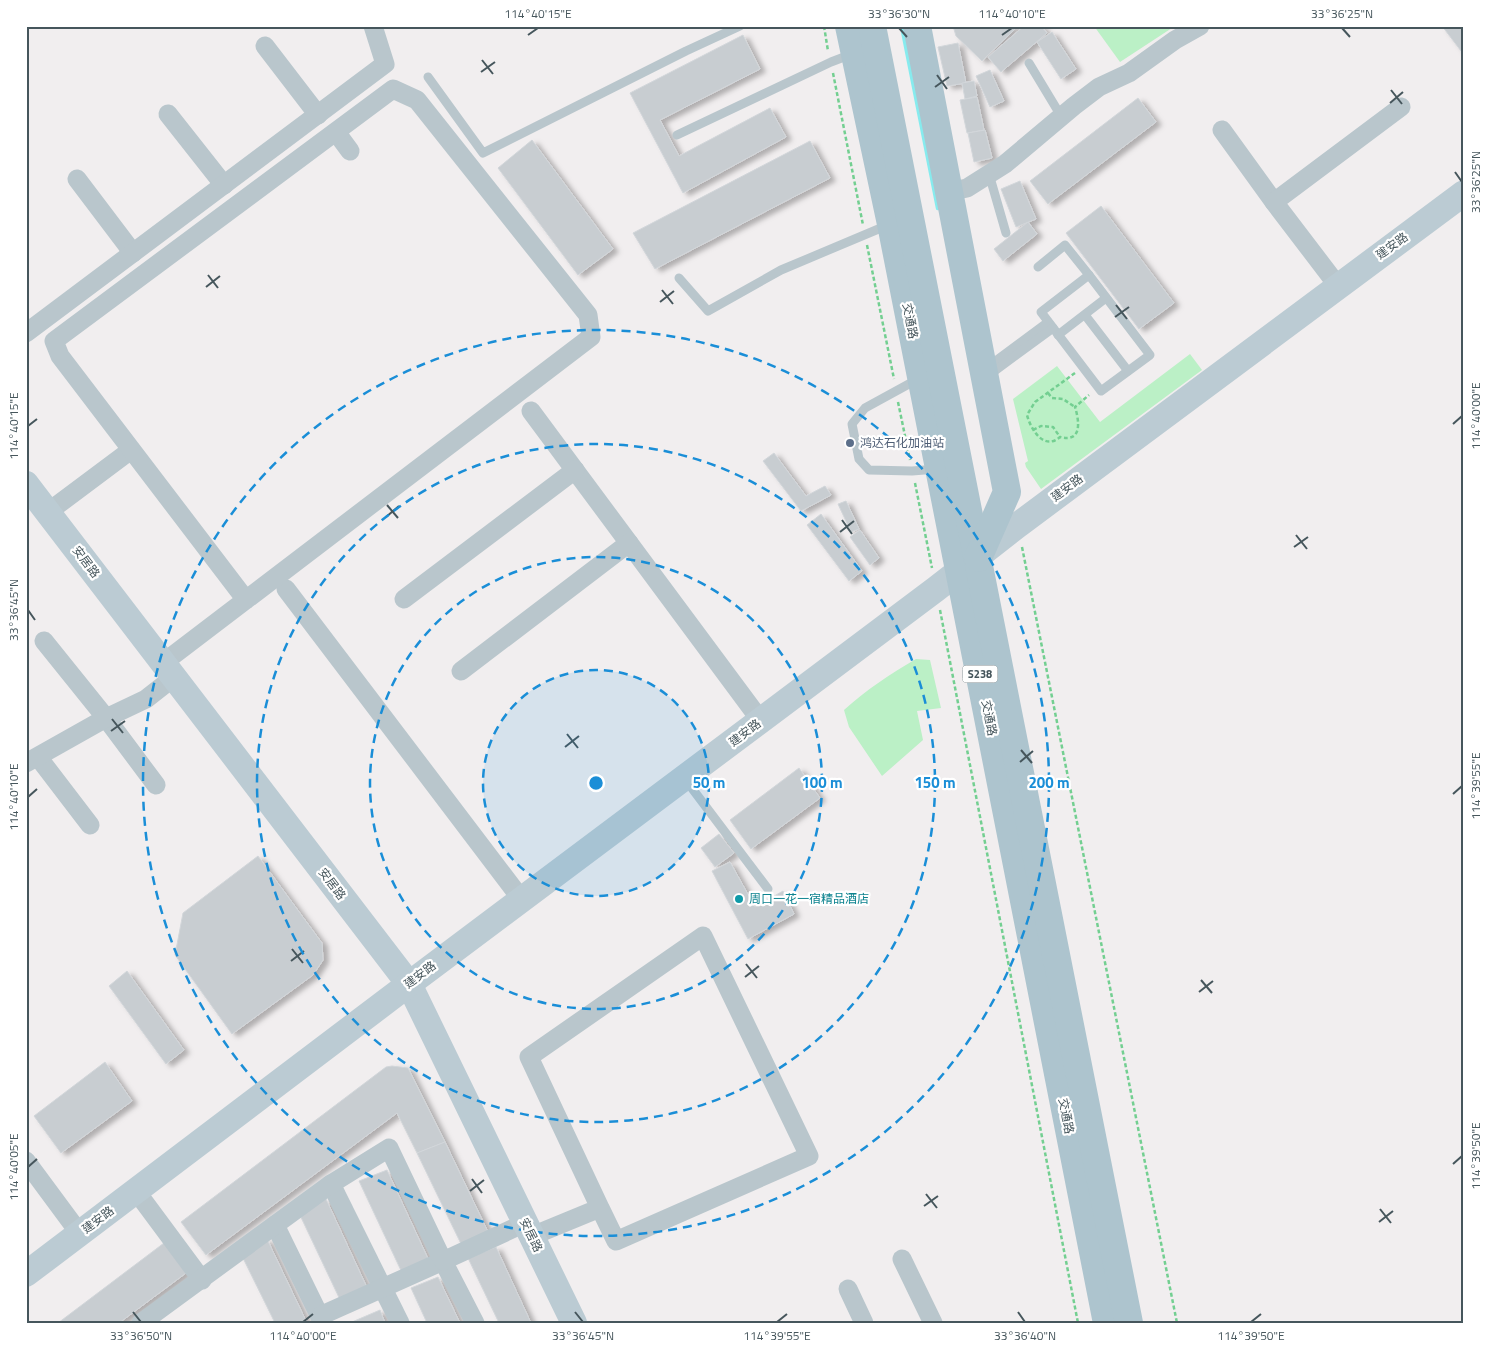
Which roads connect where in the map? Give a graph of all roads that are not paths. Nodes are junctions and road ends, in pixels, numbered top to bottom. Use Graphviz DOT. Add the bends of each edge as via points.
graph roads {
  1 [pos="373,26"];
  2 [pos="740,26"];
  3 [pos="848,26"];
  4 [pos="872,26"];
  5 [pos="916,26"];
  6 [pos="1200,26"];
  7 [pos="265,46"];
  8 [pos="842,57"];
  9 [pos="1029,63"];
  10 [pos="428,77"];
  11 [pos="1401,107"];
  12 [pos="168,114"];
  13 [pos="318,115"];
  14 [pos="1061,116"];
  15 [pos="1222,130"];
  16 [pos="336,132"];
  17 [pos="677,135"];
  18 [pos="350,151"];
  19 [pos="989,174"];
  20 [pos="77,178"];
  21 [pos="224,185"];
  22 [pos="948,192"];
  23 [pos="1464,192"];
  24 [pos="906,199"];
  25 [pos="1274,202"];
  26 [pos="891,224"];
  27 [pos="1006,232"];
  28 [pos="133,253"];
  29 [pos="1038,267"];
  30 [pos="1089,275"];
  31 [pos="679,278"];
  32 [pos="1338,286"];
  33 [pos="1106,298"];
  34 [pos="1084,314"];
  35 [pos="1053,328"];
  36 [pos="26,332"];
  37 [pos="1128,371"];
  38 [pos="984,375"];
  39 [pos="921,378"];
  40 [pos="531,411"];
  41 [pos="131,450"];
  42 [pos="939,469"];
  43 [pos="575,470"];
  44 [pos="26,484"];
  45 [pos="48,512"];
  46 [pos="629,543"];
  47 [pos="969,564"];
  48 [pos="286,589"];
  49 [pos="404,599"];
  50 [pos="246,600"];
  51 [pos="44,642"];
  52 [pos="169,670"];
  53 [pos="461,671"];
  54 [pos="106,718"];
  55 [pos="761,721"];
  56 [pos="32,760"];
  57 [pos="685,779"];
  58 [pos="156,786"];
  59 [pos="90,824"];
  60 [pos="768,890"];
  61 [pos="522,900"];
  62 [pos="409,984"];
  63 [pos="26,1161"];
  64 [pos="331,1184"];
  65 [pos="136,1191"];
  66 [pos="600,1208"];
  67 [pos="275,1226"];
  68 [pos="529,1230"];
  69 [pos="80,1234"];
  70 [pos="902,1259"];
  71 [pos="443,1261"];
  72 [pos="26,1274"];
  73 [pos="202,1280"];
  74 [pos="382,1288"];
  75 [pos="848,1289"];
  76 [pos="322,1320"];
  77 [pos="142,1323"];
  78 [pos="400,1323"];
  79 [pos="474,1323"];
  80 [pos="574,1323"];
  81 [pos="864,1323"];
  82 [pos="933,1323"];
  83 [pos="1107,1323"];
  84 [pos="1129,1323"];
  1 -- 13 [label="street" via="385,64"];
  2 -- 10 [label="lane" via="483,153"];
  3 -- 8 [label="main road, 交通路 / S238"];
  4 -- 24 [label="main road, 交通路 / S238"];
  5 -- 22 [label="main road"];
  6 -- 14 [label="street" via="1129,73 1099,87"];
  7 -- 13 [label="street"];
  8 -- 17 [label="lane"];
  8 -- 26 [label="main road, 交通路 / S238"];
  9 -- 14 [label="lane"];
  11 -- 25 [label="street"];
  12 -- 21 [label="street"];
  13 -- 21 [label="street"];
  14 -- 19 [label="street"];
  15 -- 25 [label="street"];
  16 -- 18 [label="street"];
  16 -- 41 [label="street" via="54,341 60,356"];
  16 -- 50 [label="street" via="393,89 417,100 588,315 591,337"];
  19 -- 22 [label="street" via="967,188"];
  19 -- 27 [label="lane"];
  20 -- 28 [label="street"];
  21 -- 28 [label="street"];
  22 -- 24 [label="main road"];
  22 -- 38 [label="main road"];
  23 -- 32 [label="street, 建安路"];
  24 -- 47 [label="main road, 交通路 / S238"];
  25 -- 32 [label="street"];
  26 -- 31 [label="lane" via="781,270 708,311"];
  26 -- 39 [label="main road, 交通路 / S238"];
  28 -- 36 [label="street"];
  29 -- 30 [label="lane" via="1065,245"];
  30 -- 33 [label="lane"];
  30 -- 35 [label="lane" via="1040,312"];
  32 -- 47 [label="street, 建安路"];
  33 -- 34 [label="lane"];
  33 -- 37 [label="lane" via="1150,355"];
  34 -- 35 [label="lane"];
  34 -- 37 [label="lane"];
  35 -- 37 [label="lane" via="1101,391"];
  35 -- 38 [label="lane"];
  38 -- 47 [label="main road" via="1007,492"];
  39 -- 42 [label="main road, 交通路 / S238"];
  39 -- 42 [label="lane" via="865,408 852,424 859,459 869,470"];
  40 -- 43 [label="street"];
  41 -- 45 [label="street"];
  41 -- 50 [label="street"];
  42 -- 47 [label="main road, 交通路 / S238"];
  43 -- 46 [label="street"];
  43 -- 49 [label="street"];
  44 -- 45 [label="street, 安居路"];
  45 -- 52 [label="street, 安居路"];
  46 -- 53 [label="street"];
  46 -- 55 [label="street"];
  47 -- 55 [label="street, 建安路"];
  47 -- 83 [label="main road, 交通路 / S238"];
  47 -- 84 [label="main road, 交通路 / S238"];
  48 -- 61 [label="street"];
  50 -- 52 [label="street"];
  51 -- 54 [label="street"];
  52 -- 54 [label="street" via="146,699"];
  52 -- 62 [label="street, 安居路"];
  54 -- 56 [label="street"];
  54 -- 58 [label="street"];
  55 -- 57 [label="street, 建安路"];
  56 -- 59 [label="street"];
  57 -- 60 [label="lane"];
  57 -- 61 [label="street, 建安路"];
  61 -- 62 [label="street, 建安路"];
  62 -- 65 [label="street, 建安路"];
  62 -- 68 [label="street, 安居路"];
  63 -- 69 [label="street"];
  64 -- 67 [label="street"];
  64 -- 71 [label="street" via="389,1148"];
  64 -- 74 [label="street"];
  65 -- 69 [label="street, 建安路"];
  65 -- 73 [label="street"];
  66 -- 66 [label="street" via="616,1241 809,1156 703,936 529,1057"];
  66 -- 68 [label="street"];
  67 -- 73 [label="street"];
  67 -- 76 [label="street"];
  68 -- 71 [label="street"];
  68 -- 80 [label="street, 安居路"];
  69 -- 72 [label="street, 建安路"];
  70 -- 82 [label="street"];
  71 -- 74 [label="street"];
  71 -- 79 [label="street"];
  73 -- 77 [label="street"];
  74 -- 76 [label="street"];
  74 -- 78 [label="street"];
  75 -- 81 [label="street"];
}
